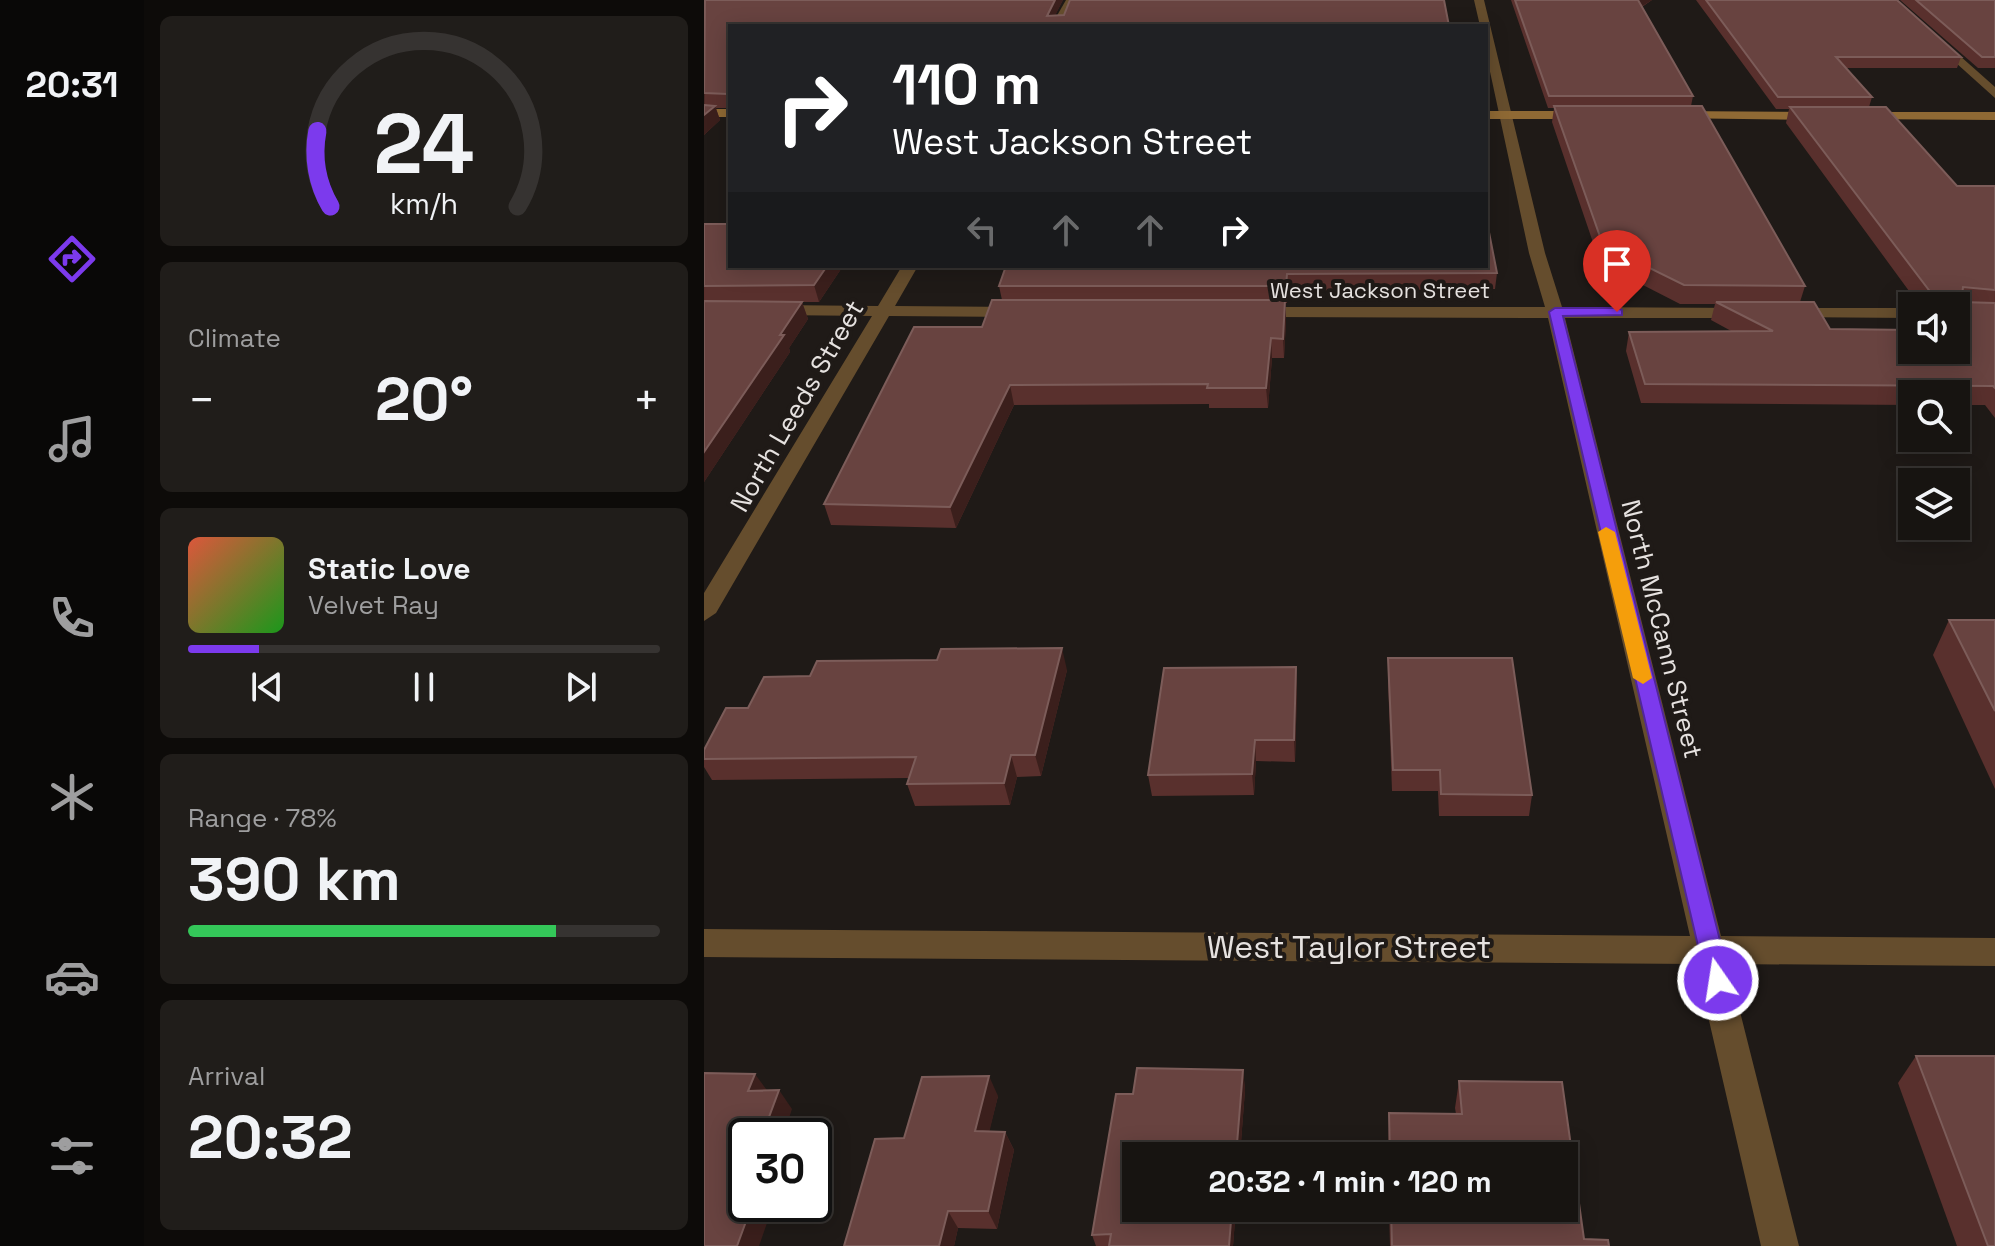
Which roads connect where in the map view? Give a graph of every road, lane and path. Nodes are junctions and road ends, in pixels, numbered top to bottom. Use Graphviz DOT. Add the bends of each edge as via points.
graph roads {
  1 [pos="1071,0"];
  2 [pos="1479,0"];
  3 [pos="1891,0"];
  4 [pos="1058,24"];
  5 [pos="1485,24"];
  6 [pos="1488,46"];
  7 [pos="1995,94"];
  8 [pos="704,113"];
  9 [pos="728,113"];
  10 [pos="1495,115"];
  11 [pos="1596,115"];
  12 [pos="1657,115"];
  13 [pos="1995,116"];
  14 [pos="909,268"];
  15 [pos="749,310"];
  16 [pos="882,312"];
  17 [pos="1041,312"];
  18 [pos="1231,312"];
  19 [pos="1555,312"];
  20 [pos="1898,313"];
  21 [pos="704,613"];
  22 [pos="704,943"];
  23 [pos="1711,950"];
  24 [pos="1995,952"];
  25 [pos="1780,1246"];
  1 -- 4 [label="street"];
  2 -- 5 [label="street, North McCann Street"];
  3 -- 7 [label="street"];
  6 -- 10 [label="street, North McCann Street"];
  8 -- 9 [label="street"];
  10 -- 11 [label="street"];
  10 -- 19 [label="street, North McCann Street"];
  12 -- 13 [label="street"];
  14 -- 16 [label="street, North Leeds Street"];
  15 -- 16 [label="street"];
  16 -- 17 [label="street"];
  16 -- 21 [label="street, North Leeds Street"];
  18 -- 19 [label="street, West Jackson Street"];
  19 -- 20 [label="street, West Jackson Street"];
  19 -- 23 [label="street, North McCann Street"];
  22 -- 23 [label="street, West Taylor Street"];
  23 -- 24 [label="street, West Taylor Street"];
  23 -- 25 [label="street, North McCann Street"];
}
